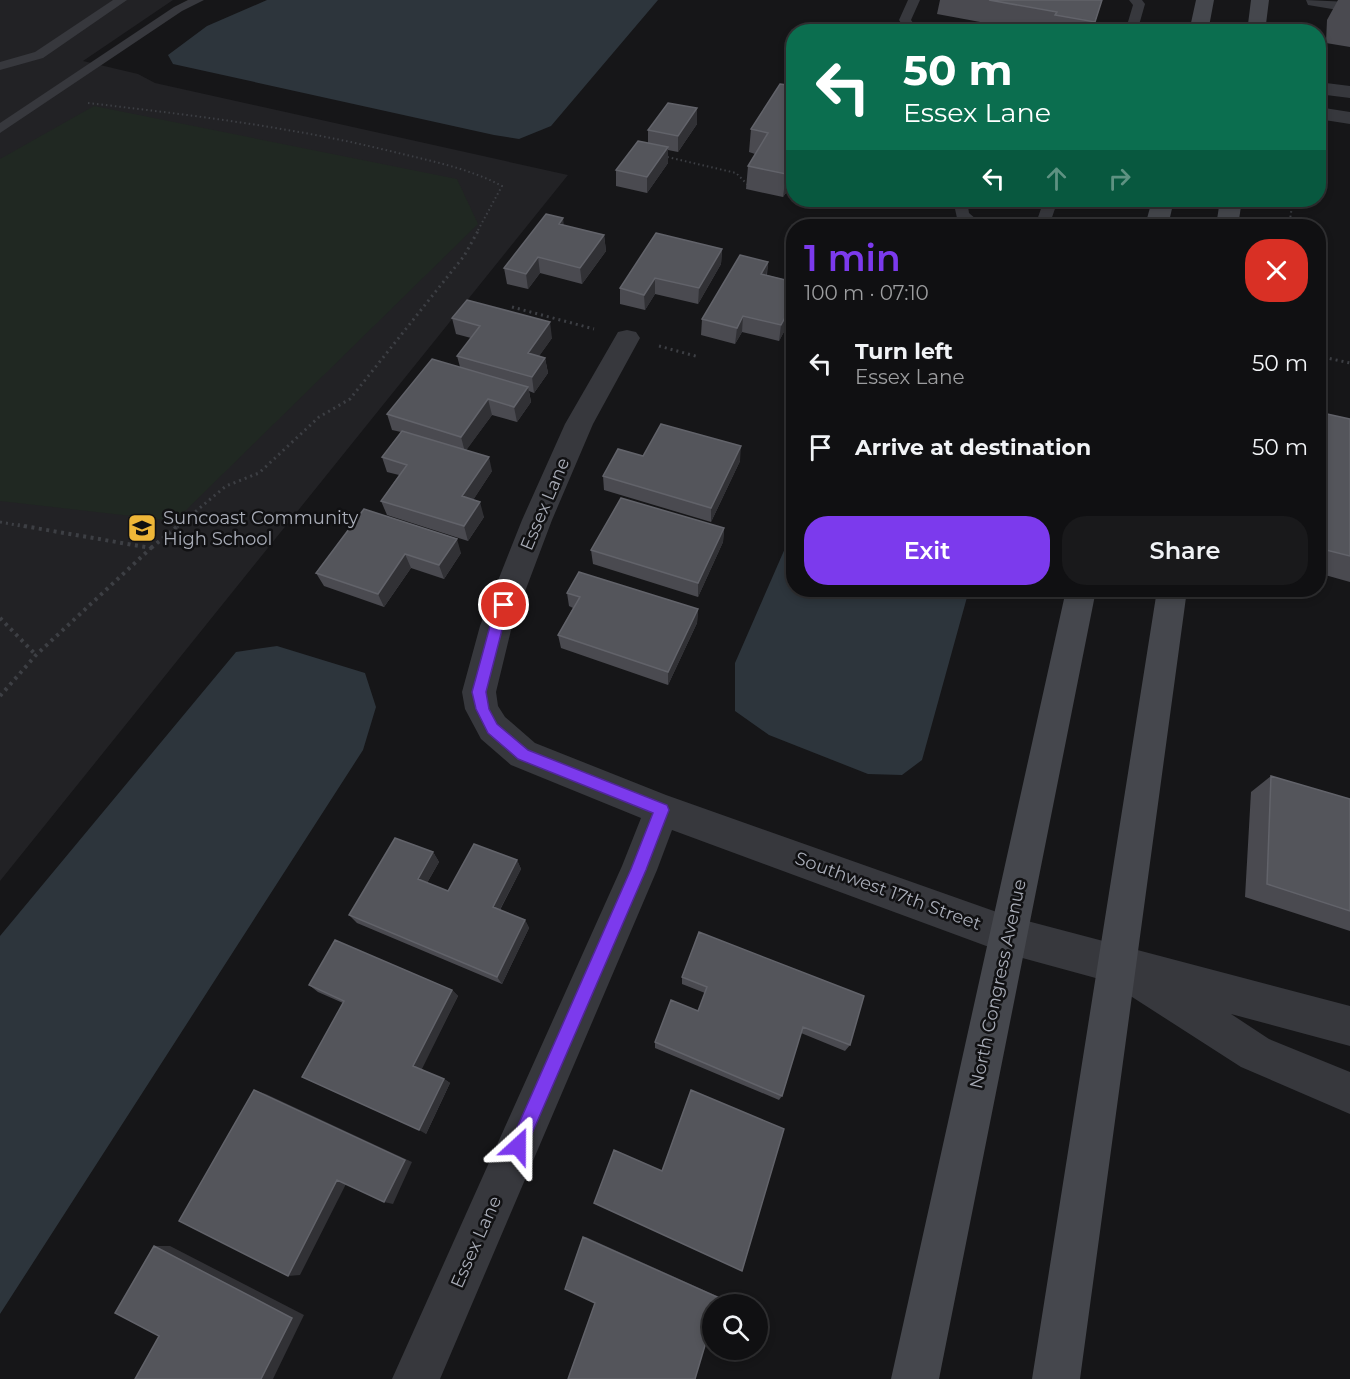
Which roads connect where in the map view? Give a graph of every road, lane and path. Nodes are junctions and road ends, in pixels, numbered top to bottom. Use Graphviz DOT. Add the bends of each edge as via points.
graph roads {
  1 [pos="121,0"];
  2 [pos="198,0"];
  3 [pos="914,0"];
  4 [pos="1135,0"];
  5 [pos="1205,0"];
  6 [pos="1260,0"];
  7 [pos="1314,1"];
  8 [pos="1350,7"];
  9 [pos="908,24"];
  10 [pos="1133,24"];
  11 [pos="1200,24"];
  12 [pos="1257,24"];
  13 [pos="0,66"];
  14 [pos="1326,89"];
  15 [pos="1350,92"];
  16 [pos="86,102"];
  17 [pos="1326,114"];
  18 [pos="1350,118"];
  19 [pos="0,129"];
  20 [pos="659,155"];
  21 [pos="749,185"];
  22 [pos="627,338"];
  23 [pos="1326,358"];
  24 [pos="1350,363"];
  25 [pos="0,522"];
  26 [pos="151,548"];
  27 [pos="1080,597"];
  28 [pos="1171,597"];
  29 [pos="0,618"];
  30 [pos="36,655"];
  31 [pos="0,696"];
  32 [pos="662,810"];
  33 [pos="1008,935"];
  34 [pos="1116,964"];
  35 [pos="1350,1026"];
  36 [pos="1350,1093"];
  37 [pos="416,1379"];
  38 [pos="915,1379"];
  39 [pos="1056,1379"];
  1 -- 13 [label="lane" via="39,55"];
  2 -- 19 [label="lane" via="178,9"];
  3 -- 9 [label="lane" via="905,20"];
  4 -- 10 [label="lane" via="1139,4"];
  5 -- 11 [label="street"];
  6 -- 12 [label="street"];
  7 -- 8 [label="street"];
  14 -- 15 [label="street"];
  16 -- 26 [label="path" via="196,115 367,144 480,173 502,186 464,256 350,399 319,417 259,473 226,486"];
  17 -- 18 [label="street"];
  20 -- 21 [label="path" via="736,173"];
  22 -- 32 [label="street, Essex Lane" via="579,424 537,520 496,626 479,692 492,728 523,754"];
  23 -- 24 [label="path"];
  25 -- 26 [label="path"];
  26 -- 30 [label="path"];
  27 -- 33 [label="street, North Congress Avenue"];
  28 -- 34 [label="street"];
  29 -- 30 [label="path"];
  30 -- 31 [label="path"];
  32 -- 33 [label="street, Southwest 17th Street"];
  32 -- 37 [label="street, Essex Lane"];
  33 -- 34 [label="street, Southwest 17th Street"];
  33 -- 38 [label="street, North Congress Avenue"];
  34 -- 35 [label="street, Southwest 17th Street"];
  34 -- 36 [label="street, Southwest 17th Street" via="1255,1053"];
  34 -- 39 [label="street"];
}
